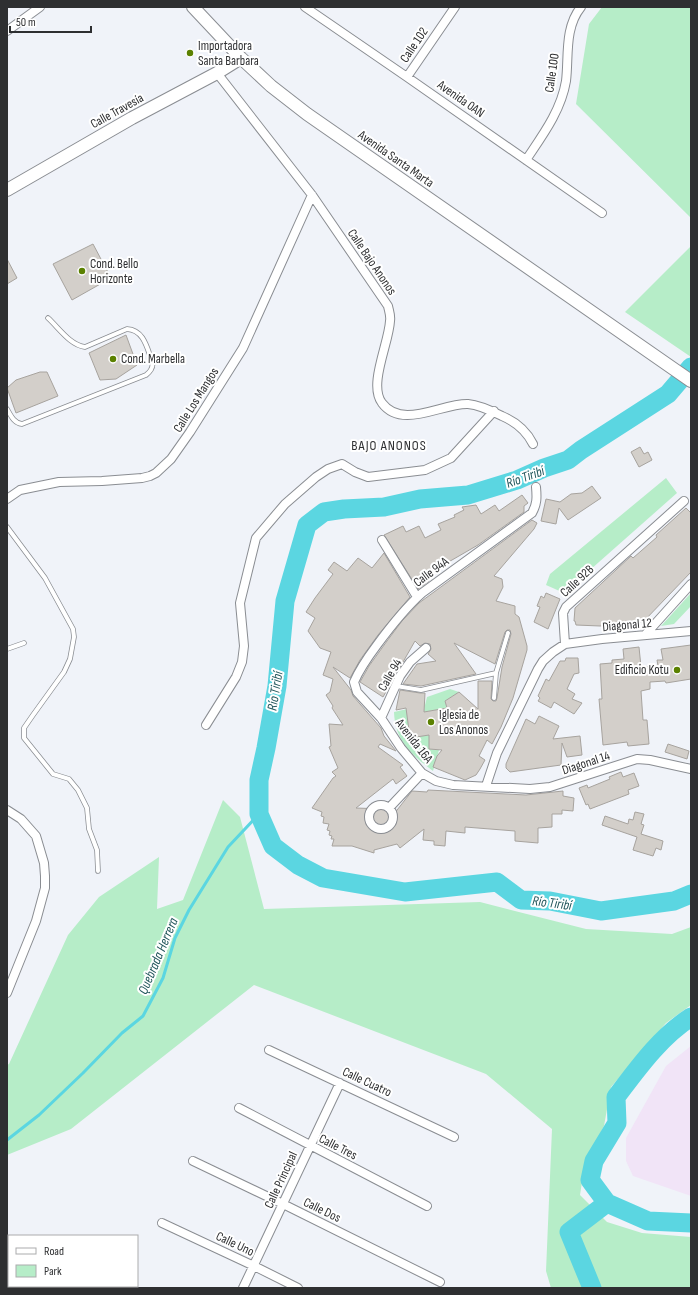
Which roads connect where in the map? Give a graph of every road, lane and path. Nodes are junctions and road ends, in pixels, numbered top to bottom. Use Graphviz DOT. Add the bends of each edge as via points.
graph roads {
  1 [pos="40,7"];
  2 [pos="193,7"];
  3 [pos="305,7"];
  4 [pos="455,7"];
  5 [pos="580,7"];
  6 [pos="7,31"];
  7 [pos="241,58"];
  8 [pos="217,73"];
  9 [pos="407,76"];
  10 [pos="526,160"];
  11 [pos="7,190"];
  12 [pos="312,195"];
  13 [pos="602,213"];
  14 [pos="48,318"];
  15 [pos="691,381"];
  16 [pos="7,409"];
  17 [pos="494,411"];
  18 [pos="533,444"];
  19 [pos="536,487"];
  20 [pos="7,498"];
  21 [pos="684,501"];
  22 [pos="7,527"];
  23 [pos="382,540"];
  24 [pos="691,584"];
  25 [pos="417,597"];
  26 [pos="691,631"];
  27 [pos="508,633"];
  28 [pos="645,636"];
  29 [pos="24,643"];
  30 [pos="565,644"];
  31 [pos="426,648"];
  32 [pos="7,650"];
  33 [pos="496,672"];
  34 [pos="396,686"];
  35 [pos="357,692"];
  36 [pos="494,698"];
  37 [pos="381,718"];
  38 [pos="206,726"];
  39 [pos="691,769"];
  40 [pos="422,773"];
  41 [pos="486,786"];
  42 [pos="389,808"];
  43 [pos="7,810"];
  44 [pos="98,871"];
  45 [pos="7,994"];
  46 [pos="269,1050"];
  47 [pos="340,1083"];
  48 [pos="239,1108"];
  49 [pos="454,1137"];
  50 [pos="310,1145"];
  51 [pos="193,1161"];
  52 [pos="283,1204"];
  53 [pos="426,1206"];
  54 [pos="162,1223"];
  55 [pos="254,1266"];
  56 [pos="440,1282"];
  57 [pos="243,1288"];
  58 [pos="298,1288"];
  1 -- 6 [label="street"];
  2 -- 7 [label="main road, Avenida Santa Marta"];
  3 -- 9 [label="street, Avenida 0AN"];
  4 -- 9 [label="street, Calle 102"];
  5 -- 10 [label="street, Calle 100" via="569,34 566,81 558,106"];
  7 -- 8 [label="main road, Calle Travesía"];
  7 -- 15 [label="main road, Avenida Santa Marta" via="307,114"];
  8 -- 11 [label="main road, Calle Travesía" via="132,118"];
  8 -- 12 [label="street, Calle Bajo Anonos"];
  9 -- 10 [label="street, Avenida 0AN"];
  10 -- 13 [label="street, Avenida 0AN"];
  12 -- 17 [label="street, Calle Bajo Anonos" via="388,306 390,323 376,384 378,398 383,404 396,414 410,416 466,404"];
  12 -- 20 [label="street, Calle Los Mangos" via="243,348 171,459 150,476 59,482 28,487"];
  14 -- 16 [label="lane" via="72,342 85,347 127,329 139,333 152,361 151,372 22,424 14,420"];
  17 -- 18 [label="street, Calle Bajo Anonos" via="524,429"];
  17 -- 38 [label="street" via="451,458 425,470 368,477 342,464 328,468 316,476 285,504 256,538 240,603 244,646 242,662 236,677"];
  19 -- 25 [label="street, Calle 94A" via="537,501 532,513"];
  21 -- 30 [label="street, Calle 92B" via="566,607 563,613"];
  22 -- 44 [label="lane" via="45,578 73,629 74,637 67,666 24,728 24,738 53,774 69,779 78,790 98,850"];
  23 -- 25 [label="street"];
  24 -- 28 [label="street"];
  25 -- 35 [label="street, Calle 94A" via="393,623 359,671 354,682"];
  26 -- 28 [label="street, Diagonal 12"];
  27 -- 33 [label="lane"];
  28 -- 30 [label="street, Diagonal 12"];
  29 -- 32 [label="lane"];
  30 -- 41 [label="street" via="543,661 538,669 497,753"];
  31 -- 34 [label="street, Calle 94" via="410,662"];
  33 -- 34 [label="lane" via="421,690"];
  33 -- 36 [label="lane"];
  34 -- 37 [label="street, Calle 94"];
  35 -- 37 [label="street, Avenida 16A"];
  37 -- 40 [label="street, Avenida 16A"];
  39 -- 41 [label="street, Diagonal 14" via="637,759 550,787 530,789"];
  40 -- 41 [label="street, Avenida 16A" via="453,785"];
  40 -- 42 [label="street"];
  43 -- 45 [label="street" via="21,819 36,836 46,876 36,921"];
  46 -- 47 [label="street, Calle Cuatro"];
  47 -- 49 [label="street, Calle Cuatro"];
  47 -- 50 [label="street, Calle Principal"];
  48 -- 50 [label="street, Calle Tres"];
  50 -- 52 [label="street, Calle Principal"];
  50 -- 53 [label="street, Calle Tres"];
  51 -- 52 [label="street, Calle Dos"];
  52 -- 55 [label="street, Calle Principal"];
  52 -- 56 [label="street, Calle Dos"];
  54 -- 55 [label="street, Calle Uno"];
  55 -- 57 [label="street, Calle Principal"];
  55 -- 58 [label="street, Calle Uno"];
}
